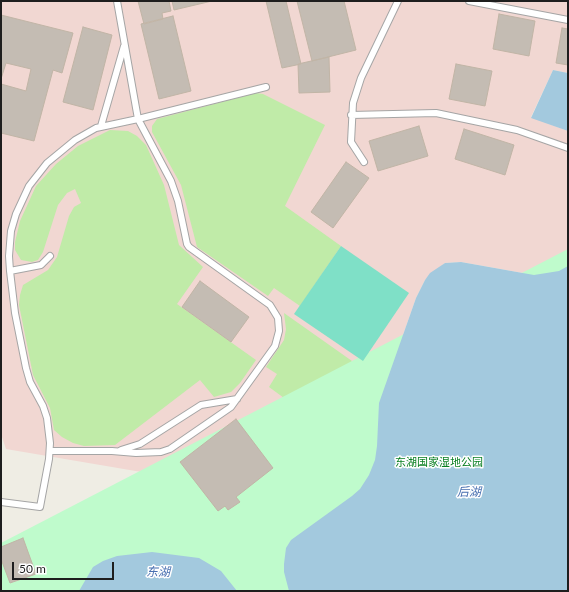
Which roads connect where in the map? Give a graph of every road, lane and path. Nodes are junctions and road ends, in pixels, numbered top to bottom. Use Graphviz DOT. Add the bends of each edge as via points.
graph roads {
  1 [pos="117,1"];
  2 [pos="398,1"];
  3 [pos="470,1"];
  4 [pos="568,20"];
  5 [pos="124,44"];
  6 [pos="266,87"];
  7 [pos="351,115"];
  8 [pos="138,119"];
  9 [pos="101,126"];
  10 [pos="568,148"];
  11 [pos="364,162"];
  12 [pos="50,256"];
  13 [pos="10,271"];
  14 [pos="237,399"];
  15 [pos="50,450"];
  16 [pos="112,451"];
  17 [pos="1,502"];
  1 -- 5 [label="lane"];
  2 -- 7 [label="lane" via="361,78"];
  3 -- 4 [label="lane"];
  5 -- 8 [label="lane"];
  5 -- 9 [label="lane"];
  6 -- 8 [label="lane"];
  7 -- 10 [label="lane" via="436,113 517,130"];
  7 -- 11 [label="lane" via="351,142"];
  8 -- 9 [label="lane"];
  8 -- 14 [label="lane" via="171,181 189,247 270,305 278,318 280,331 274,346"];
  9 -- 13 [label="lane" via="76,140 52,159 29,186 11,231"];
  12 -- 13 [label="lane" via="41,265"];
  13 -- 15 [label="lane" via="14,313 26,368 48,418"];
  14 -- 16 [label="lane" via="201,405 135,447"];
  14 -- 16 [label="lane" via="227,411 170,449 142,453"];
  15 -- 16 [label="lane"];
  15 -- 17 [label="lane" via="40,507"];
}
